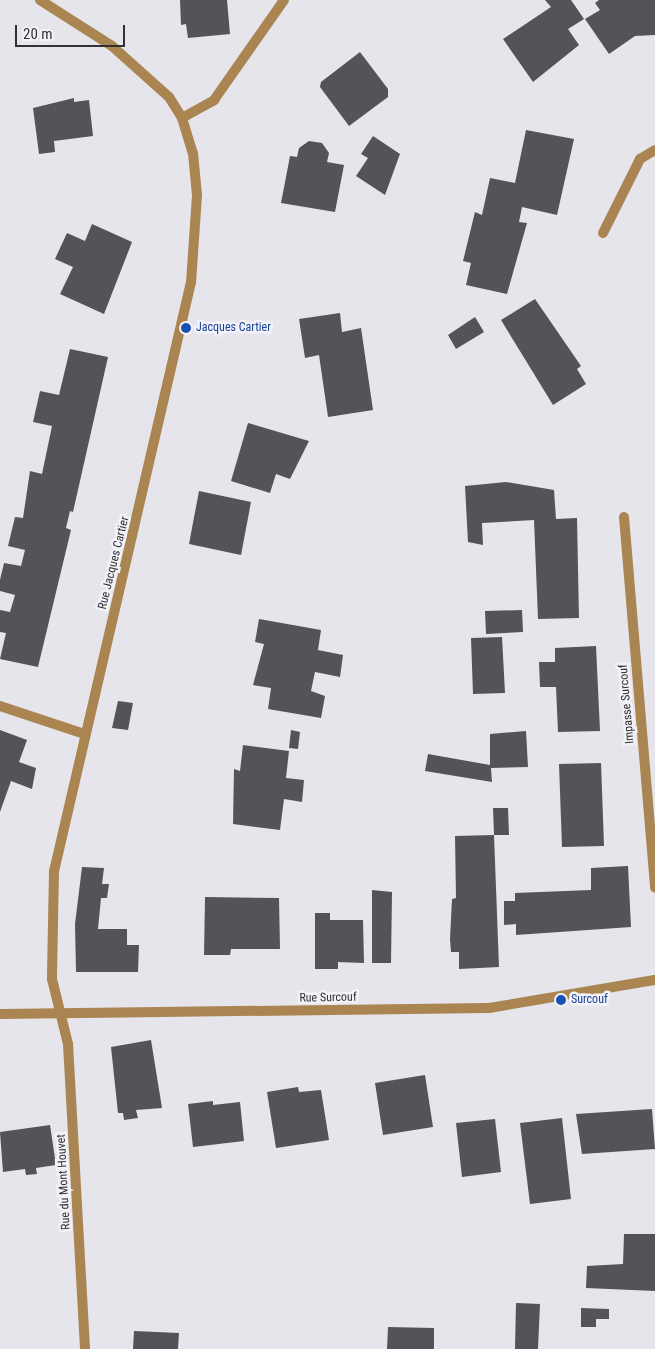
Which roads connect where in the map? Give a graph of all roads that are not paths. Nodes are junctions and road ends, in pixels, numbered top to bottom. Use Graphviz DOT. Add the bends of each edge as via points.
graph roads {
  1 [pos="40,0"];
  2 [pos="284,0"];
  3 [pos="182,118"];
  4 [pos="655,150"];
  5 [pos="603,234"];
  6 [pos="624,517"];
  7 [pos="0,706"];
  8 [pos="84,734"];
  9 [pos="655,888"];
  10 [pos="655,980"];
  11 [pos="0,1014"];
  12 [pos="60,1014"];
  13 [pos="85,1349"];
  1 -- 3 [label="street, Rue Jacques Cartier" via="112,46 170,97"];
  2 -- 3 [label="street" via="214,100"];
  3 -- 8 [label="street, Rue Jacques Cartier" via="193,153 198,195 192,282"];
  4 -- 5 [label="street" via="640,159"];
  6 -- 9 [label="street, Impasse Surcouf"];
  7 -- 8 [label="street"];
  8 -- 12 [label="street, Rue Jacques Cartier" via="54,872 52,979"];
  10 -- 12 [label="street, Rue Surcouf" via="489,1008"];
  11 -- 12 [label="street, Rue Surcouf"];
  12 -- 13 [label="street, Rue du Mont Houvet" via="68,1044"];
}
